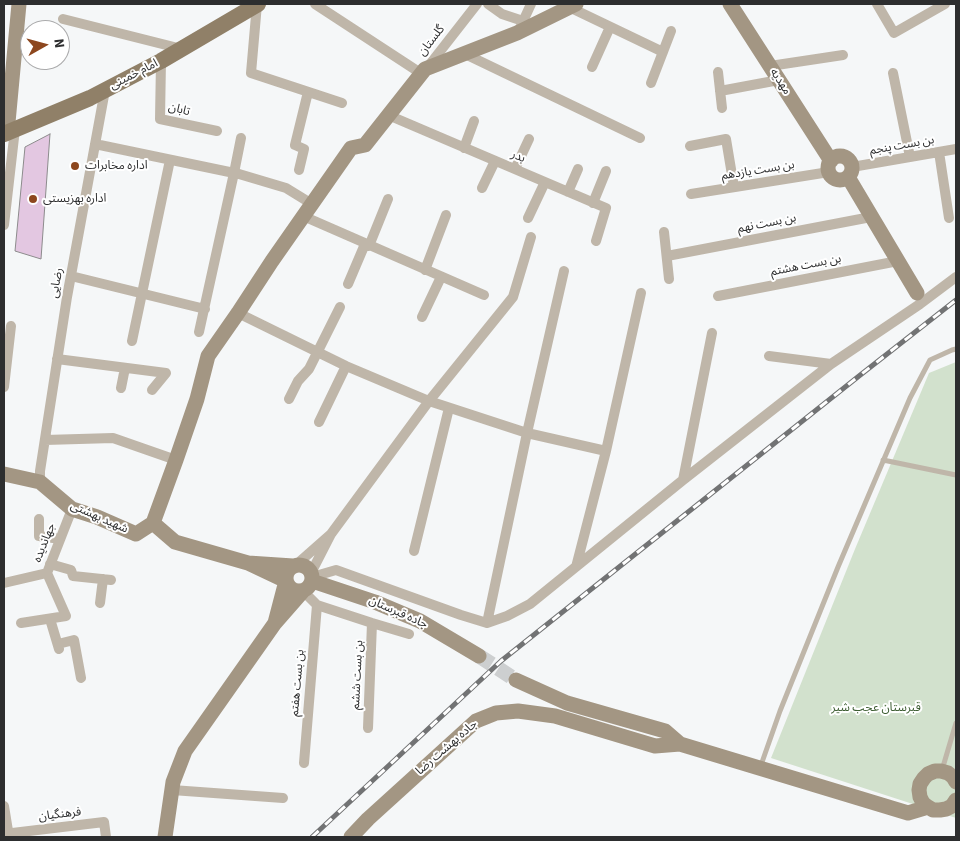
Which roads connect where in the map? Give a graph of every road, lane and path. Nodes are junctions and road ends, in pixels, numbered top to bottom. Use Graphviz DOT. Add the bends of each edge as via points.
graph roads {
  1 [pos="19,4"];
  2 [pos="258,4"];
  3 [pos="315,4"];
  4 [pos="477,4"];
  5 [pos="488,4"];
  6 [pos="531,4"];
  7 [pos="730,4"];
  8 [pos="877,4"];
  9 [pos="945,4"];
  10 [pos="573,5"];
  11 [pos="63,18"];
  12 [pos="610,26"];
  13 [pos="520,27"];
  14 [pos="672,31"];
  15 [pos="182,50"];
  16 [pos="663,52"];
  17 [pos="465,54"];
  18 [pos="843,55"];
  19 [pos="161,61"];
  20 [pos="770,66"];
  21 [pos="592,67"];
  22 [pos="424,72"];
  23 [pos="718,72"];
  24 [pos="893,73"];
  25 [pos="779,80"];
  26 [pos="651,83"];
  27 [pos="105,90"];
  28 [pos="308,92"];
  29 [pos="720,92"];
  30 [pos="342,103"];
  31 [pos="722,108"];
  32 [pos="388,116"];
  33 [pos="474,121"];
  34 [pos="217,131"];
  35 [pos="9,132"];
  36 [pos="241,138"];
  37 [pos="640,138"];
  38 [pos="529,139"];
  39 [pos="95,144"];
  40 [pos="690,146"];
  41 [pos="464,148"];
  42 [pos="956,149"];
  43 [pos="939,152"];
  44 [pos="910,157"];
  45 [pos="170,160"];
  46 [pos="494,161"];
  47 [pos="830,166"];
  48 [pos="516,169"];
  49 [pos="578,169"];
  50 [pos="299,170"];
  51 [pos="606,171"];
  52 [pos="850,172"];
  53 [pos="234,173"];
  54 [pos="545,182"];
  55 [pos="734,187"];
  56 [pos="482,188"];
  57 [pos="568,192"];
  58 [pos="692,194"];
  59 [pos="388,199"];
  60 [pos="593,203"];
  61 [pos="312,204"];
  62 [pos="446,215"];
  63 [pos="303,216"];
  64 [pos="871,217"];
  65 [pos="528,218"];
  66 [pos="949,218"];
  67 [pos="4,225"];
  68 [pos="664,232"];
  69 [pos="531,236"];
  70 [pos="596,241"];
  71 [pos="367,245"];
  72 [pos="667,256"];
  73 [pos="898,261"];
  74 [pos="424,270"];
  75 [pos="564,271"];
  76 [pos="71,276"];
  77 [pos="441,276"];
  78 [pos="956,277"];
  79 [pos="668,279"];
  80 [pos="348,284"];
  81 [pos="642,293"];
  82 [pos="917,293"];
  83 [pos="141,294"];
  84 [pos="484,295"];
  85 [pos="718,296"];
  86 [pos="340,307"];
  87 [pos="205,309"];
  88 [pos="238,313"];
  89 [pos="422,316"];
  90 [pos="11,326"];
  91 [pos="200,332"];
  92 [pos="712,333"];
  93 [pos="132,341"];
  94 [pos="956,349"];
  95 [pos="318,353"];
  96 [pos="769,356"];
  97 [pos="57,359"];
  98 [pos="831,364"];
  99 [pos="346,366"];
  100 [pos="125,368"];
  101 [pos="4,387"];
  102 [pos="122,388"];
  103 [pos="152,390"];
  104 [pos="289,398"];
  105 [pos="429,401"];
  106 [pos="449,408"];
  107 [pos="319,422"];
  108 [pos="528,433"];
  109 [pos="45,440"];
  110 [pos="606,452"];
  111 [pos="176,460"];
  112 [pos="883,460"];
  113 [pos="4,474"];
  114 [pos="956,475"];
  115 [pos="683,480"];
  116 [pos="40,482"];
  117 [pos="72,509"];
  118 [pos="39,519"];
  119 [pos="153,524"];
  120 [pos="332,534"];
  121 [pos="60,539"];
  122 [pos="414,551"];
  123 [pos="248,563"];
  124 [pos="295,565"];
  125 [pos="576,567"];
  126 [pos="48,568"];
  127 [pos="286,580"];
  128 [pos="310,580"];
  129 [pos="4,583"];
  130 [pos="100,603"];
  131 [pos="317,605"];
  132 [pos="50,619"];
  133 [pos="21,623"];
  134 [pos="274,623"];
  135 [pos="372,623"];
  136 [pos="487,623"];
  137 [pos="409,634"];
  138 [pos="479,656"];
  139 [pos="81,678"];
  140 [pos="516,680"];
  141 [pos="956,722"];
  142 [pos="368,728"];
  143 [pos="680,744"];
  144 [pos="304,763"];
  145 [pos="760,768"];
  146 [pos="941,771"];
  147 [pos="956,782"];
  148 [pos="172,790"];
  149 [pos="283,798"];
  150 [pos="955,805"];
  151 [pos="4,806"];
  152 [pos="928,807"];
  153 [pos="45,833"];
  154 [pos="7,835"];
  155 [pos="106,837"];
  156 [pos="165,837"];
  157 [pos="351,837"];
  1 -- 35 [label="street"];
  2 -- 15 [label="main road, امام خمینی"];
  2 -- 28 [label="street" via="251,73"];
  3 -- 22 [label="street"];
  4 -- 22 [label="street, گلستان"];
  5 -- 13 [label="street"];
  6 -- 13 [label="street"];
  7 -- 20 [label="street, مهدیه"];
  8 -- 9 [label="street" via="894,33"];
  10 -- 12 [label="street"];
  10 -- 13 [label="street"];
  11 -- 15 [label="street"];
  12 -- 16 [label="street"];
  12 -- 21 [label="street"];
  13 -- 17 [label="street"];
  14 -- 16 [label="street"];
  15 -- 19 [label="main road, امام خمینی"];
  16 -- 26 [label="street"];
  17 -- 22 [label="street"];
  17 -- 37 [label="street"];
  18 -- 20 [label="street"];
  19 -- 27 [label="main road, امام خمینی"];
  19 -- 34 [label="street, تابان" via="160,120"];
  20 -- 25 [label="street, مهدیه"];
  22 -- 32 [label="street"];
  23 -- 29 [label="street"];
  24 -- 44 [label="street"];
  25 -- 29 [label="street"];
  25 -- 47 [label="street, مهدیه"];
  27 -- 35 [label="main road, امام خمینی"];
  27 -- 39 [label="street, رضایی"];
  28 -- 30 [label="street"];
  28 -- 50 [label="street" via="295,145 304,149"];
  29 -- 31 [label="street"];
  32 -- 41 [label="street, بدر"];
  32 -- 61 [label="street" via="365,145 351,148"];
  33 -- 41 [label="street"];
  35 -- 67 [label="street"];
  36 -- 53 [label="street"];
  38 -- 48 [label="street"];
  39 -- 45 [label="street"];
  39 -- 76 [label="street, رضایی"];
  40 -- 55 [label="street" via="726,139"];
  41 -- 46 [label="street, بدر"];
  42 -- 43 [label="street, بن بست پنجم"];
  43 -- 44 [label="street, بن بست پنجم"];
  43 -- 66 [label="street"];
  44 -- 52 [label="street, بن بست پنجم"];
  45 -- 53 [label="street"];
  45 -- 83 [label="street"];
  46 -- 48 [label="street, بدر"];
  46 -- 56 [label="street"];
  47 -- 52 [label="street" via="833,178 837,180"];
  47 -- 52 [label="street" via="837,156 845,157 851,163"];
  47 -- 55 [label="street, بن بست یازدهم"];
  48 -- 54 [label="street, بدر"];
  49 -- 57 [label="street"];
  51 -- 60 [label="street"];
  52 -- 64 [label="street"];
  53 -- 61 [label="street" via="286,188"];
  53 -- 87 [label="street"];
  54 -- 57 [label="street, بدر"];
  54 -- 65 [label="street"];
  55 -- 58 [label="street, بن بست یازدهم"];
  57 -- 60 [label="street, بدر"];
  59 -- 71 [label="street"];
  60 -- 70 [label="street" via="606,208"];
  61 -- 63 [label="street"];
  62 -- 74 [label="street"];
  63 -- 71 [label="street"];
  63 -- 88 [label="street"];
  64 -- 72 [label="street, بن بست نهم"];
  64 -- 73 [label="street"];
  68 -- 72 [label="street"];
  69 -- 105 [label="street" via="513,297"];
  71 -- 74 [label="street"];
  71 -- 80 [label="street"];
  72 -- 79 [label="street"];
  73 -- 82 [label="street"];
  73 -- 85 [label="street, بن بست هشتم"];
  74 -- 77 [label="street"];
  75 -- 108 [label="street"];
  76 -- 83 [label="street"];
  76 -- 97 [label="street, رضایی"];
  77 -- 84 [label="street"];
  77 -- 89 [label="street"];
  78 -- 98 [label="street"];
  81 -- 110 [label="street"];
  83 -- 87 [label="street"];
  83 -- 93 [label="street"];
  86 -- 95 [label="street"];
  87 -- 91 [label="street"];
  88 -- 95 [label="street"];
  88 -- 111 [label="street" via="208,356"];
  90 -- 101 [label="street"];
  92 -- 115 [label="street"];
  94 -- 112 [label="lane" via="930,360"];
  95 -- 99 [label="street"];
  95 -- 104 [label="street"];
  96 -- 98 [label="street"];
  97 -- 100 [label="street"];
  97 -- 109 [label="street, رضایی"];
  98 -- 115 [label="street"];
  99 -- 105 [label="street"];
  99 -- 107 [label="street"];
  100 -- 102 [label="street"];
  100 -- 103 [label="street" via="166,373"];
  105 -- 106 [label="street"];
  105 -- 120 [label="street"];
  106 -- 108 [label="street"];
  106 -- 122 [label="street"];
  108 -- 110 [label="street"];
  108 -- 136 [label="street"];
  109 -- 111 [label="street" via="113,438"];
  109 -- 116 [label="street, رضایی"];
  110 -- 125 [label="street"];
  111 -- 119 [label="street"];
  112 -- 114 [label="lane"];
  112 -- 145 [label="lane" via="780,711"];
  113 -- 116 [label="street, شهید بهشتی"];
  115 -- 125 [label="street"];
  116 -- 117 [label="street, شهید بهشتی"];
  117 -- 119 [label="street, شهید بهشتی" via="136,534"];
  117 -- 121 [label="street, جهاندیده"];
  118 -- 121 [label="street" via="39,536"];
  119 -- 123 [label="street" via="175,542"];
  120 -- 124 [label="street"];
  120 -- 128 [label="street"];
  121 -- 126 [label="street, جهاندیده"];
  123 -- 124 [label="street"];
  123 -- 127 [label="street"];
  124 -- 127 [label="street" via="287,572"];
  124 -- 128 [label="street" via="306,566"];
  125 -- 136 [label="street" via="530,604"];
  126 -- 129 [label="street, جهاندیده"];
  126 -- 130 [label="street" via="70,570 73,576 107,579"];
  126 -- 132 [label="street" via="66,616"];
  127 -- 128 [label="street" via="290,588 298,591"];
  127 -- 134 [label="street"];
  128 -- 131 [label="street"];
  128 -- 134 [label="street"];
  128 -- 136 [label="street" via="336,570"];
  128 -- 138 [label="street, جاده قبرستان" via="420,621"];
  131 -- 135 [label="street"];
  131 -- 144 [label="street, بن بست هفتم"];
  132 -- 133 [label="street"];
  132 -- 139 [label="street" via="59,647 74,640"];
  134 -- 148 [label="street" via="185,751"];
  135 -- 137 [label="street"];
  135 -- 142 [label="street, بن بست ششم"];
  140 -- 143 [label="street" via="568,703 665,731"];
  141 -- 146 [label="lane"];
  143 -- 145 [label="street"];
  143 -- 157 [label="street, جاده بهشت رضا" via="655,746 555,716 518,711 496,713 476,721"];
  145 -- 152 [label="street" via="908,813"];
  146 -- 147 [label="street" via="948,773"];
  146 -- 152 [label="street" via="928,774 920,784 920,797"];
  148 -- 149 [label="street"];
  148 -- 156 [label="street"];
  150 -- 152 [label="street" via="940,810"];
  151 -- 154 [label="street"];
  153 -- 154 [label="street, فرهنگیان"];
  153 -- 155 [label="street, فرهنگیان" via="104,822"];
}
